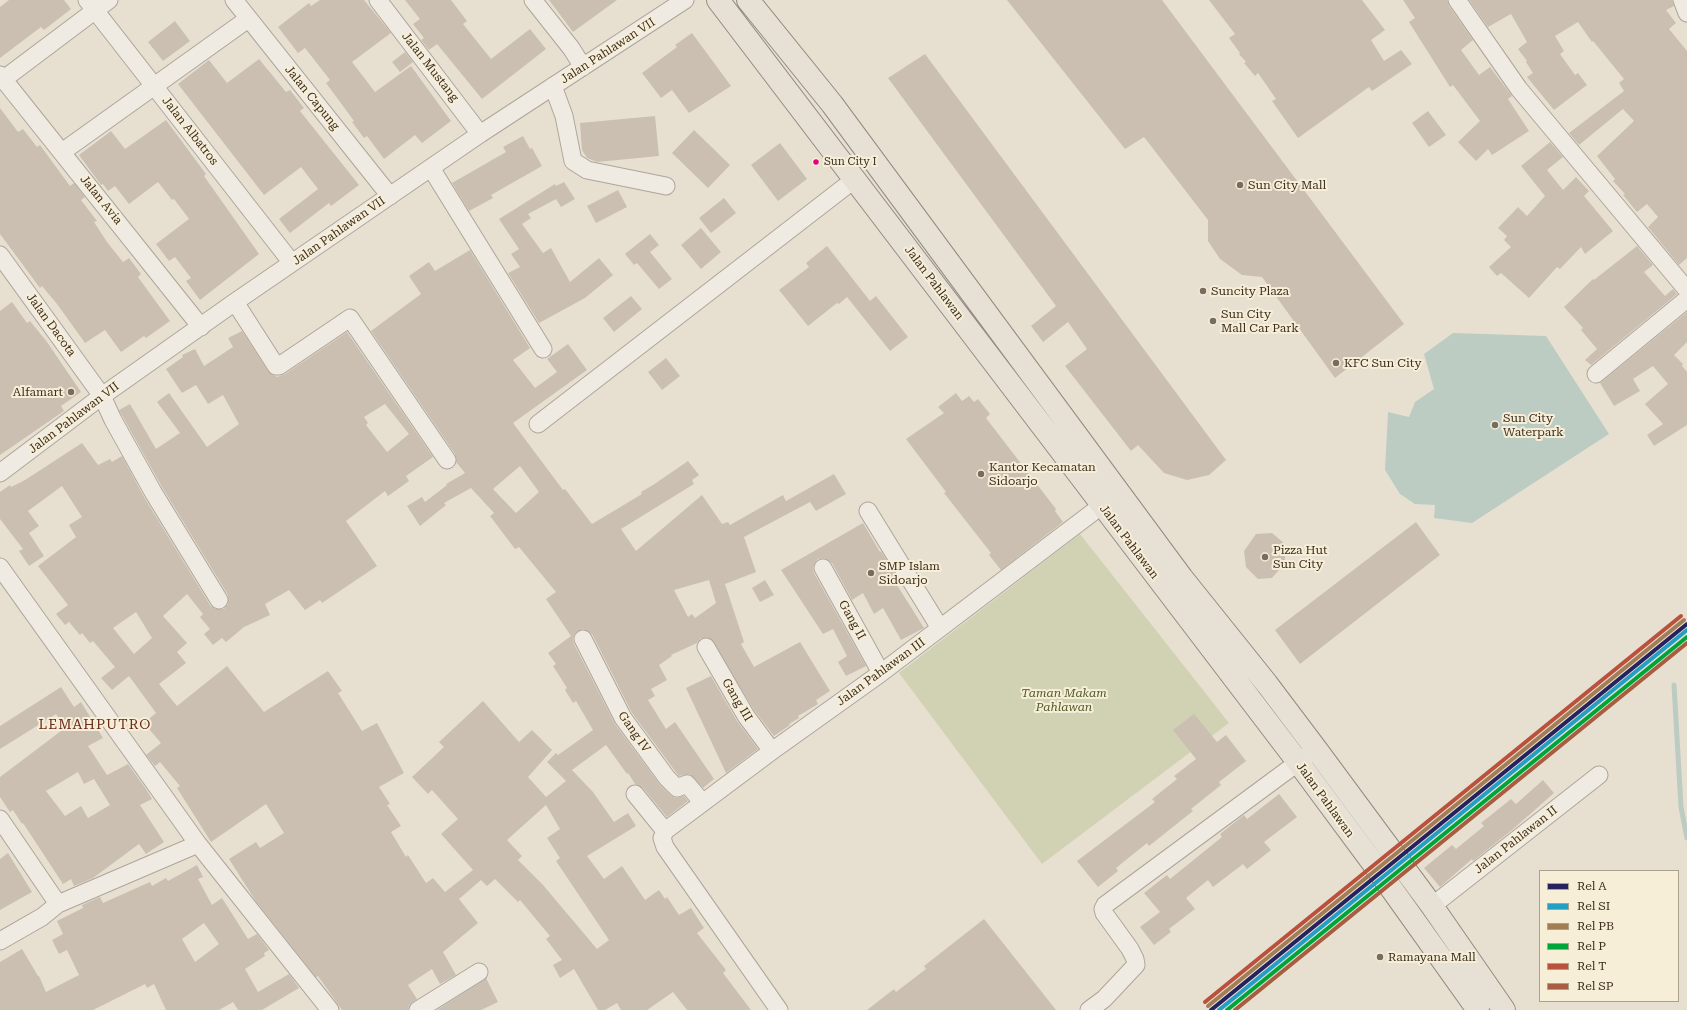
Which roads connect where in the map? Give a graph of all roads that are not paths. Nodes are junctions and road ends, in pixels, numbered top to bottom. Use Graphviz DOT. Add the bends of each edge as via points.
graph roads {
  1 [pos="109,0"];
  2 [pos="234,0"];
  3 [pos="378,0"];
  4 [pos="533,0"];
  5 [pos="685,0"];
  6 [pos="718,0"];
  7 [pos="748,0"];
  8 [pos="1457,0"];
  9 [pos="1682,0"];
  10 [pos="91,5"];
  11 [pos="1687,13"];
  12 [pos="248,19"];
  13 [pos="583,67"];
  14 [pos="808,76"];
  15 [pos="2,77"];
  16 [pos="154,85"];
  17 [pos="553,86"];
  18 [pos="789,91"];
  19 [pos="832,104"];
  20 [pos="810,119"];
  21 [pos="480,134"];
  22 [pos="62,152"];
  23 [pos="431,168"];
  24 [pos="855,179"];
  25 [pos="666,186"];
  26 [pos="390,196"];
  27 [pos="0,255"];
  28 [pos="292,263"];
  29 [pos="1687,290"];
  30 [pos="1687,299"];
  31 [pos="235,302"];
  32 [pos="201,327"];
  33 [pos="543,349"];
  34 [pos="1596,374"];
  35 [pos="102,396"];
  36 [pos="538,424"];
  37 [pos="447,460"];
  38 [pos="0,473"];
  39 [pos="1101,506"];
  40 [pos="868,510"];
  41 [pos="0,567"];
  42 [pos="823,568"];
  43 [pos="219,600"];
  44 [pos="940,628"];
  45 [pos="583,639"];
  46 [pos="706,647"];
  47 [pos="881,673"];
  48 [pos="1316,749"];
  49 [pos="772,751"];
  50 [pos="1298,762"];
  51 [pos="1599,775"];
  52 [pos="635,794"];
  53 [pos="702,802"];
  54 [pos="0,818"];
  55 [pos="664,835"];
  56 [pos="198,844"];
  57 [pos="58,904"];
  58 [pos="1432,906"];
  59 [pos="0,941"];
  60 [pos="479,972"];
  61 [pos="330,1010"];
  62 [pos="418,1010"];
  63 [pos="779,1010"];
  64 [pos="1089,1010"];
  65 [pos="1478,1010"];
  66 [pos="1504,1010"];
  1 -- 10 [label="street"];
  2 -- 12 [label="street, Jalan Capung"];
  3 -- 21 [label="street, Jalan Mustang"];
  4 -- 13 [label="street"];
  5 -- 13 [label="street, Jalan Pahlawan VII"];
  6 -- 18 [label="main road, Jalan Pahlawan"];
  7 -- 14 [label="main road, Jalan Pahlawan"];
  8 -- 29 [label="street" via="1519,89"];
  9 -- 11 [label="street"];
  10 -- 15 [label="street"];
  10 -- 16 [label="street, Jalan Albatros"];
  12 -- 16 [label="street"];
  12 -- 26 [label="street, Jalan Capung"];
  13 -- 17 [label="street, Jalan Pahlawan VII"];
  14 -- 18 [label="main road"];
  14 -- 19 [label="main road, Jalan Pahlawan"];
  15 -- 22 [label="street, Jalan Avia"];
  16 -- 22 [label="street"];
  16 -- 28 [label="street, Jalan Albatros"];
  17 -- 21 [label="street, Jalan Pahlawan VII"];
  17 -- 25 [label="street" via="564,116 573,161 587,170"];
  18 -- 20 [label="main road, Jalan Pahlawan"];
  19 -- 20 [label="main road"];
  19 -- 48 [label="main road, Jalan Pahlawan" via="1182,578"];
  20 -- 24 [label="main road, Jalan Pahlawan"];
  21 -- 23 [label="street, Jalan Pahlawan VII"];
  22 -- 32 [label="street, Jalan Avia"];
  23 -- 26 [label="street, Jalan Pahlawan VII"];
  23 -- 33 [label="street"];
  24 -- 36 [label="street"];
  24 -- 39 [label="main road, Jalan Pahlawan"];
  26 -- 28 [label="street, Jalan Pahlawan VII"];
  27 -- 35 [label="street, Jalan Dacota"];
  28 -- 31 [label="street, Jalan Pahlawan VII"];
  30 -- 34 [label="street"];
  31 -- 32 [label="street, Jalan Pahlawan VII"];
  31 -- 37 [label="street" via="276,366 350,318"];
  32 -- 35 [label="street, Jalan Pahlawan VII"];
  35 -- 38 [label="street, Jalan Pahlawan VII"];
  35 -- 43 [label="street, Jalan Dacota" via="150,486"];
  39 -- 44 [label="street, Jalan Pahlawan III"];
  39 -- 50 [label="main road, Jalan Pahlawan"];
  40 -- 44 [label="street"];
  41 -- 56 [label="street"];
  42 -- 47 [label="street, Gang II"];
  44 -- 47 [label="street, Jalan Pahlawan III"];
  45 -- 53 [label="street, Gang IV" via="623,718 667,778 677,788 687,784"];
  46 -- 49 [label="street, Gang III" via="746,716"];
  47 -- 49 [label="street, Jalan Pahlawan III"];
  48 -- 50 [label="street"];
  48 -- 58 [label="main road, Jalan Pahlawan"];
  49 -- 53 [label="street, Jalan Pahlawan III"];
  50 -- 64 [label="street" via="1105,905 1104,913 1130,949 1136,965 1104,999"];
  50 -- 65 [label="main road, Jalan Pahlawan"];
  51 -- 58 [label="street, Jalan Pahlawan II"];
  52 -- 55 [label="street"];
  53 -- 55 [label="street, Jalan Pahlawan III"];
  54 -- 57 [label="street"];
  55 -- 63 [label="street" via="665,847"];
  56 -- 57 [label="street"];
  56 -- 61 [label="street"];
  57 -- 59 [label="street" via="42,917"];
  58 -- 66 [label="main road, Jalan Pahlawan"];
  60 -- 62 [label="street"];
}
